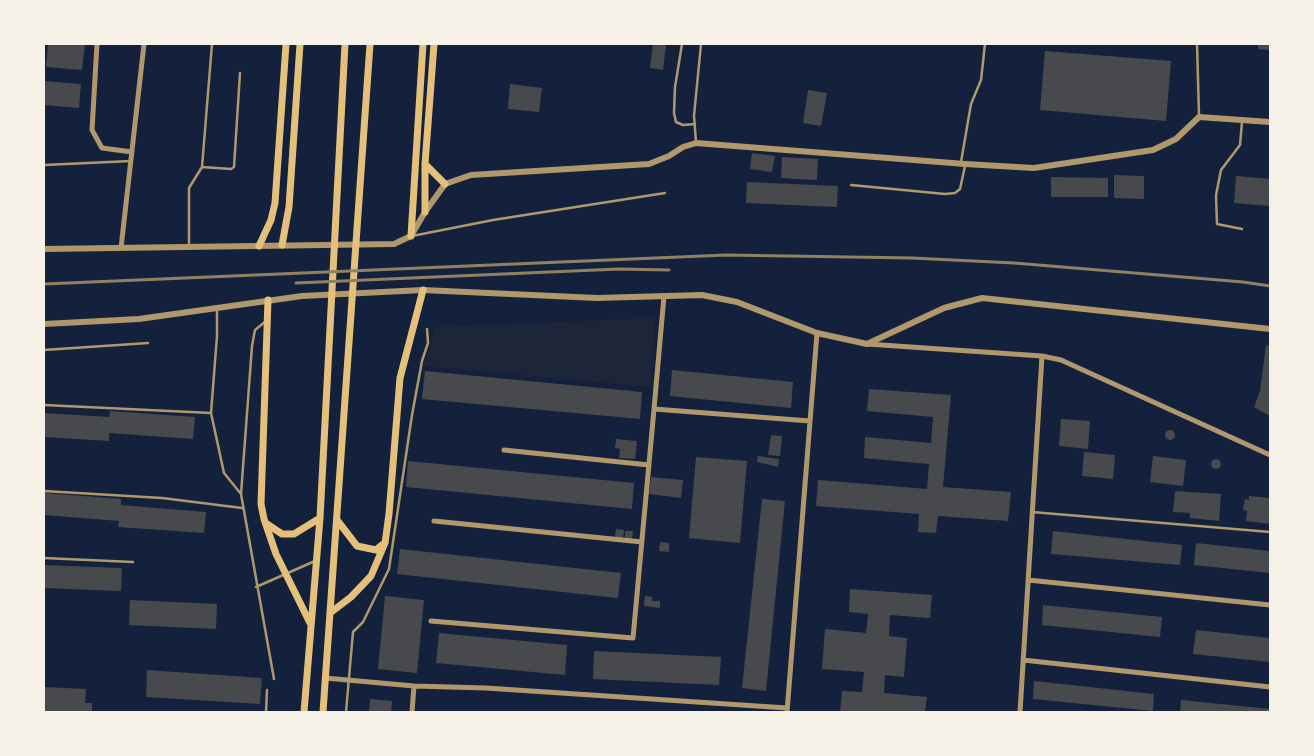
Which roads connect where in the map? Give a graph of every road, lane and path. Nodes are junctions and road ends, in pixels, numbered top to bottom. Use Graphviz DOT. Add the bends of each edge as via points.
graph roads {
  1 [pos="97,44"];
  2 [pos="144,44"];
  3 [pos="212,44"];
  4 [pos="286,44"];
  5 [pos="300,44"];
  6 [pos="345,44"];
  7 [pos="423,44"];
  8 [pos="434,44"];
  9 [pos="682,44"];
  10 [pos="701,44"];
  11 [pos="985,44"];
  12 [pos="1197,44"];
  13 [pos="371,46"];
  14 [pos="240,73"];
  15 [pos="1199,117"];
  16 [pos="1242,120"];
  17 [pos="1270,122"];
  18 [pos="695,124"];
  19 [pos="696,143"];
  20 [pos="132,152"];
  21 [pos="131,161"];
  22 [pos="425,164"];
  23 [pos="963,164"];
  24 [pos="44,165"];
  25 [pos="202,167"];
  26 [pos="445,184"];
  27 [pos="851,186"];
  28 [pos="665,193"];
  29 [pos="425,212"];
  30 [pos="1242,229"];
  31 [pos="411,236"];
  32 [pos="282,245"];
  33 [pos="259,246"];
  34 [pos="189,247"];
  35 [pos="121,248"];
  36 [pos="44,249"];
  37 [pos="423,290"];
  38 [pos="664,296"];
  39 [pos="268,300"];
  40 [pos="216,308"];
  41 [pos="267,320"];
  42 [pos="44,324"];
  43 [pos="426,329"];
  44 [pos="1270,329"];
  45 [pos="817,333"];
  46 [pos="148,343"];
  47 [pos="867,344"];
  48 [pos="44,350"];
  49 [pos="1042,356"];
  50 [pos="44,405"];
  51 [pos="654,409"];
  52 [pos="211,413"];
  53 [pos="810,422"];
  54 [pos="504,450"];
  55 [pos="1270,455"];
  56 [pos="649,465"];
  57 [pos="44,491"];
  58 [pos="241,494"];
  59 [pos="242,508"];
  60 [pos="1032,512"];
  61 [pos="320,518"];
  62 [pos="264,519"];
  63 [pos="337,520"];
  64 [pos="434,521"];
  65 [pos="1270,532"];
  66 [pos="642,542"];
  67 [pos="385,543"];
  68 [pos="44,558"];
  69 [pos="316,560"];
  70 [pos="133,562"];
  71 [pos="287,574"];
  72 [pos="1028,580"];
  73 [pos="256,587"];
  74 [pos="1270,604"];
  75 [pos="330,614"];
  76 [pos="431,621"];
  77 [pos="310,623"];
  78 [pos="1023,660"];
  79 [pos="325,678"];
  80 [pos="274,679"];
  81 [pos="348,681"];
  82 [pos="414,686"];
  83 [pos="1270,687"];
  84 [pos="267,690"];
  85 [pos="787,710"];
  86 [pos="266,712"];
  87 [pos="304,712"];
  88 [pos="322,712"];
  89 [pos="346,712"];
  90 [pos="412,712"];
  91 [pos="1020,712"];
  1 -- 20 [label="street" via="92,130 102,148"];
  2 -- 20 [label="street"];
  3 -- 25 [label="lane"];
  4 -- 33 [label="main road" via="275,204"];
  5 -- 32 [label="main road" via="289,206"];
  6 -- 61 [label="main road"];
  7 -- 31 [label="main road"];
  8 -- 22 [label="main road"];
  9 -- 18 [label="lane" via="674,113 676,122"];
  10 -- 18 [label="lane"];
  11 -- 23 [label="lane" via="981,80 971,104"];
  12 -- 15 [label="lane"];
  13 -- 63 [label="main road"];
  14 -- 25 [label="lane" via="234,168"];
  15 -- 16 [label="street"];
  15 -- 23 [label="street" via="1176,139 1153,150 1034,168"];
  16 -- 17 [label="street"];
  16 -- 30 [label="lane" via="1240,145 1221,170 1216,195 1216,224"];
  18 -- 19 [label="lane"];
  19 -- 23 [label="street"];
  19 -- 26 [label="street" via="649,164 471,176"];
  20 -- 21 [label="street"];
  21 -- 24 [label="lane"];
  21 -- 35 [label="street"];
  22 -- 26 [label="main road"];
  22 -- 29 [label="main road"];
  23 -- 27 [label="lane" via="960,188 945,194"];
  25 -- 34 [label="lane" via="189,188"];
  26 -- 29 [label="street"];
  28 -- 31 [label="lane"];
  29 -- 31 [label="street"];
  31 -- 32 [label="street" via="394,244"];
  32 -- 33 [label="street"];
  33 -- 34 [label="street"];
  34 -- 35 [label="street"];
  35 -- 36 [label="street"];
  37 -- 38 [label="street" via="597,298"];
  37 -- 39 [label="street"];
  37 -- 67 [label="main road" via="400,378"];
  38 -- 45 [label="street" via="702,295 737,302"];
  38 -- 51 [label="street"];
  39 -- 40 [label="street"];
  39 -- 41 [label="main road"];
  40 -- 42 [label="street" via="139,320"];
  40 -- 52 [label="lane"];
  41 -- 58 [label="lane" via="255,330 252,346"];
  41 -- 62 [label="main road" via="261,504"];
  43 -- 81 [label="lane" via="428,342 412,415 390,568 363,622 353,632"];
  44 -- 47 [label="street" via="982,298 944,308"];
  45 -- 47 [label="street"];
  45 -- 53 [label="street"];
  46 -- 48 [label="lane"];
  47 -- 49 [label="street"];
  49 -- 55 [label="street" via="1061,360"];
  49 -- 60 [label="street"];
  50 -- 52 [label="lane"];
  51 -- 53 [label="street"];
  51 -- 56 [label="street"];
  52 -- 58 [label="lane" via="224,473"];
  53 -- 85 [label="street"];
  54 -- 56 [label="street"];
  56 -- 66 [label="street"];
  57 -- 59 [label="lane" via="162,498"];
  58 -- 59 [label="lane"];
  59 -- 73 [label="lane"];
  60 -- 65 [label="lane"];
  60 -- 72 [label="street"];
  61 -- 62 [label="main road" via="294,534 282,534"];
  61 -- 69 [label="main road"];
  62 -- 71 [label="main road"];
  63 -- 67 [label="main road" via="357,546 376,550"];
  63 -- 75 [label="main road"];
  64 -- 66 [label="street"];
  66 -- 76 [label="street" via="633,638"];
  67 -- 75 [label="main road" via="371,576"];
  68 -- 70 [label="lane"];
  69 -- 71 [label="lane"];
  69 -- 77 [label="main road"];
  71 -- 73 [label="lane"];
  71 -- 77 [label="main road"];
  72 -- 74 [label="street"];
  72 -- 78 [label="street"];
  73 -- 80 [label="lane"];
  75 -- 79 [label="main road"];
  77 -- 87 [label="main road"];
  78 -- 83 [label="street"];
  78 -- 91 [label="street"];
  79 -- 81 [label="street"];
  79 -- 88 [label="main road"];
  81 -- 82 [label="street"];
  81 -- 89 [label="lane"];
  82 -- 85 [label="street" via="486,688"];
  82 -- 90 [label="street"];
  84 -- 86 [label="lane"];
}
